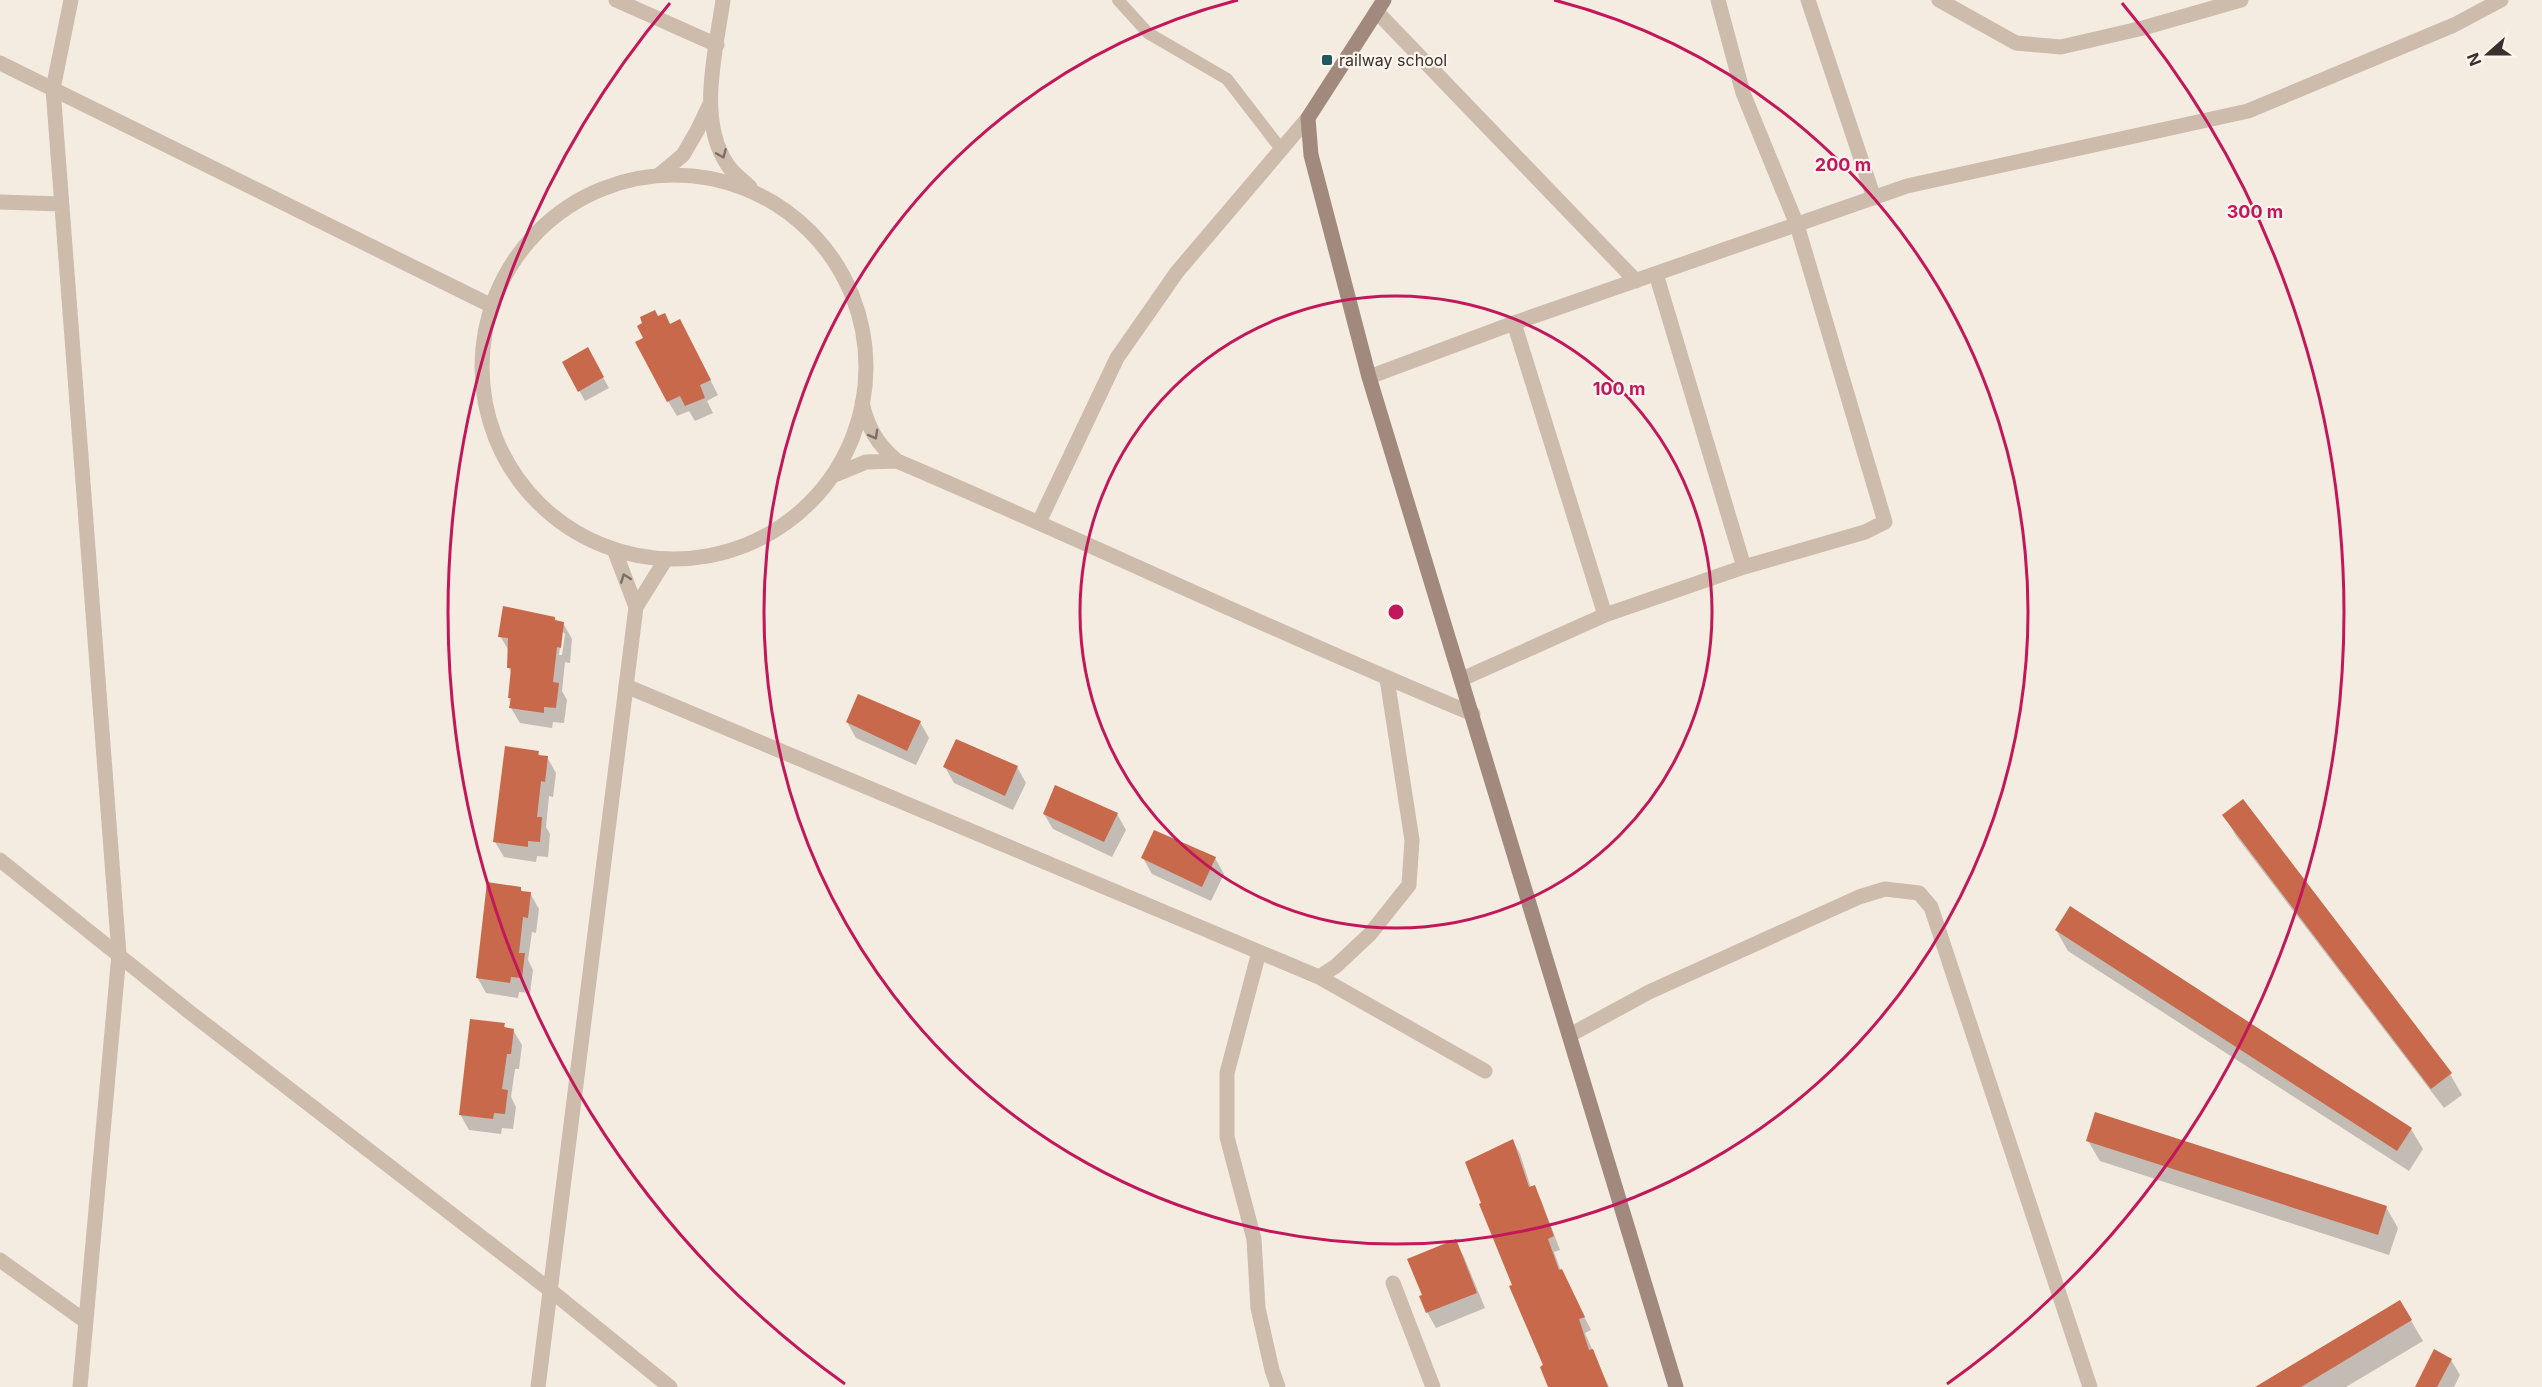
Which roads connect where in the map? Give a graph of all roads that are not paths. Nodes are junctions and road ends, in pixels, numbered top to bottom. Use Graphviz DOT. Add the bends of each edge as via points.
graph roads {
  1 [pos="71,0"];
  2 [pos="616,0"];
  3 [pos="723,0"];
  4 [pos="1118,0"];
  5 [pos="1718,0"];
  6 [pos="1808,0"];
  7 [pos="1939,0"];
  8 [pos="2241,0"];
  9 [pos="2501,0"];
  10 [pos="1381,6"];
  11 [pos="717,45"];
  12 [pos="0,63"];
  13 [pos="53,89"];
  14 [pos="710,104"];
  15 [pos="1308,118"];
  16 [pos="1281,149"];
  17 [pos="659,175"];
  18 [pos="756,194"];
  19 [pos="1874,198"];
  20 [pos="0,202"];
  21 [pos="61,204"];
  22 [pos="1797,225"];
  23 [pos="1656,274"];
  24 [pos="1635,281"];
  25 [pos="492,306"];
  26 [pos="1514,323"];
  27 [pos="1369,377"];
  28 [pos="862,403"];
  29 [pos="897,461"];
  30 [pos="832,476"];
  31 [pos="1039,522"];
  32 [pos="614,549"];
  33 [pos="666,559"];
  34 [pos="1744,567"];
  35 [pos="636,607"];
  36 [pos="1605,615"];
  37 [pos="1387,679"];
  38 [pos="1462,679"];
  39 [pos="626,686"];
  40 [pos="1473,714"];
  41 [pos="0,860"];
  42 [pos="1259,952"];
  43 [pos="119,954"];
  44 [pos="1319,977"];
  45 [pos="1570,1035"];
  46 [pos="1485,1071"];
  47 [pos="0,1260"];
  48 [pos="1393,1284"];
  49 [pos="550,1290"];
  50 [pos="85,1321"];
  51 [pos="80,1387"];
  52 [pos="538,1387"];
  53 [pos="670,1387"];
  54 [pos="1278,1387"];
  55 [pos="1433,1387"];
  56 [pos="1676,1387"];
  57 [pos="2090,1387"];
  1 -- 13 [label="street"];
  2 -- 11 [label="street"];
  3 -- 11 [label="street"];
  4 -- 16 [label="lane" via="1148,33 1227,79"];
  5 -- 22 [label="street" via="1743,93"];
  6 -- 19 [label="street"];
  7 -- 8 [label="street" via="2016,43 2061,47"];
  9 -- 19 [label="street" via="2454,25 2248,111 1907,186"];
  10 -- 15 [label="main road"];
  10 -- 24 [label="street"];
  11 -- 14 [label="street"];
  12 -- 13 [label="street"];
  13 -- 21 [label="street"];
  13 -- 25 [label="street"];
  14 -- 17 [label="street" via="683,155"];
  14 -- 18 [label="street, one-way" via="713,133 727,165"];
  15 -- 16 [label="street"];
  15 -- 27 [label="main road" via="1311,155"];
  16 -- 31 [label="street" via="1177,272 1117,358"];
  17 -- 18 [label="street" via="709,178"];
  17 -- 25 [label="street" via="610,185 566,207 528,241 513,261"];
  18 -- 28 [label="street" via="804,227 844,280 859,320 864,353"];
  19 -- 22 [label="street"];
  20 -- 21 [label="street"];
  21 -- 43 [label="street"];
  22 -- 23 [label="street"];
  22 -- 34 [label="street" via="1885,522 1865,532"];
  23 -- 24 [label="street"];
  23 -- 34 [label="street"];
  24 -- 26 [label="street"];
  25 -- 32 [label="street" via="482,356 483,381 493,430 503,453 520,482 549,512 591,540"];
  26 -- 27 [label="street"];
  26 -- 36 [label="street"];
  27 -- 38 [label="main road"];
  28 -- 29 [label="street, one-way" via="873,435"];
  28 -- 30 [label="street" via="848,445"];
  29 -- 30 [label="street" via="866,462"];
  29 -- 31 [label="street"];
  30 -- 33 [label="street" via="800,512 760,539 714,555"];
  31 -- 37 [label="street"];
  32 -- 33 [label="street"];
  35 -- 32 [label="street, one-way"];
  33 -- 35 [label="street"];
  34 -- 36 [label="street"];
  35 -- 39 [label="street"];
  36 -- 38 [label="street"];
  37 -- 40 [label="street"];
  37 -- 44 [label="street" via="1412,840 1409,885 1370,934"];
  38 -- 40 [label="main road"];
  39 -- 42 [label="street"];
  39 -- 49 [label="street"];
  40 -- 45 [label="main road"];
  41 -- 43 [label="street"];
  42 -- 44 [label="street"];
  42 -- 54 [label="street" via="1227,1073 1227,1137 1254,1239 1258,1308"];
  43 -- 49 [label="street"];
  43 -- 50 [label="street"];
  44 -- 46 [label="street"];
  45 -- 56 [label="main road"];
  45 -- 57 [label="street" via="1649,993 1859,897 1885,889 1919,893 1931,907"];
  47 -- 50 [label="street"];
  48 -- 55 [label="street"];
  49 -- 52 [label="street"];
  49 -- 53 [label="street"];
  50 -- 51 [label="street"];
}
